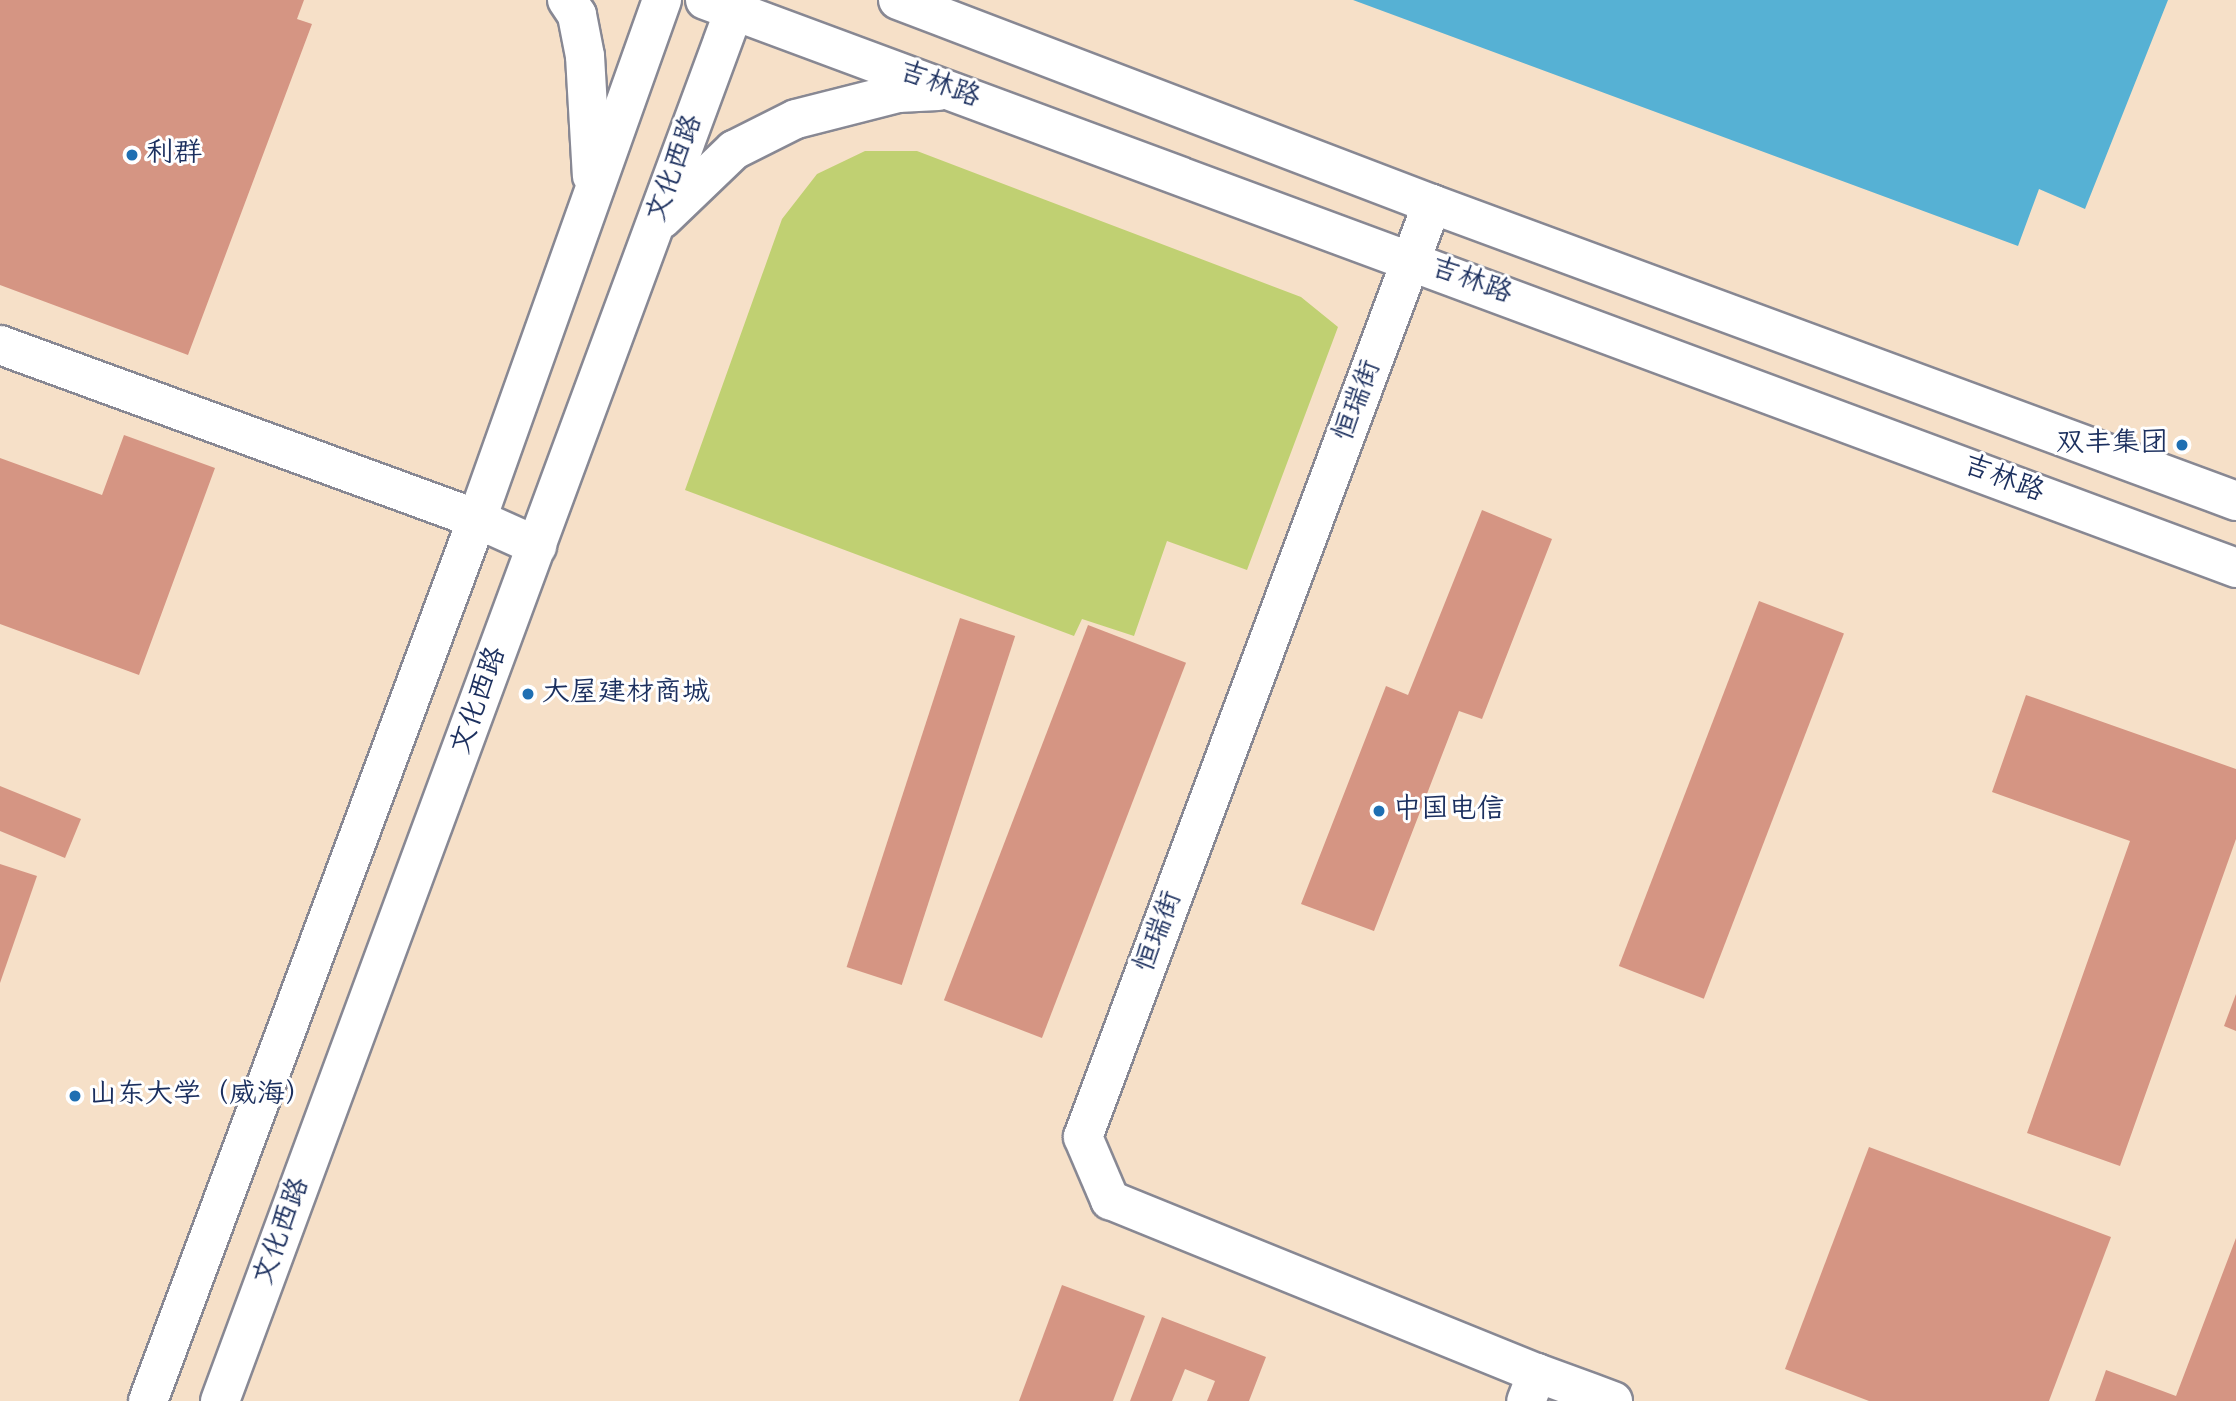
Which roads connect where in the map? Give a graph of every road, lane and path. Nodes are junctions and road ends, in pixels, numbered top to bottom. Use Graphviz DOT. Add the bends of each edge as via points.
graph roads {
  1 [pos="567,0"];
  2 [pos="662,0"];
  3 [pos="898,0"];
  4 [pos="950,0"];
  5 [pos="726,4"];
  6 [pos="987,33"];
  7 [pos="951,90"];
  8 [pos="592,197"];
  9 [pos="1432,204"];
  10 [pos="656,226"];
  11 [pos="1412,260"];
  12 [pos="0,345"];
  13 [pos="2236,501"];
  14 [pos="477,519"];
  15 [pos="537,546"];
  16 [pos="2236,568"];
  17 [pos="1532,1387"];
  18 [pos="148,1401"];
  19 [pos="220,1401"];
  20 [pos="1612,1401"];
  1 -- 8 [label="main road" via="577,15 585,56"];
  2 -- 8 [label="main road"];
  3 -- 6 [label="main road"];
  4 -- 6 [label="main road"];
  5 -- 7 [label="main road, 吉林路"];
  5 -- 10 [label="main road, 文化西路"];
  6 -- 9 [label="main road"];
  7 -- 10 [label="main road" via="898,93 796,118 734,150"];
  7 -- 11 [label="main road, 吉林路"];
  8 -- 14 [label="main road"];
  9 -- 11 [label="main road, 恒瑞街"];
  9 -- 13 [label="main road"];
  10 -- 15 [label="main road, 文化西路"];
  11 -- 16 [label="main road, 吉林路"];
  11 -- 17 [label="main road, 恒瑞街" via="1083,1137 1110,1200"];
  12 -- 14 [label="main road"];
  14 -- 15 [label="main road"];
  14 -- 18 [label="main road"];
  15 -- 19 [label="main road, 文化西路"];
  17 -- 20 [label="main road, 恒瑞街"];
}
